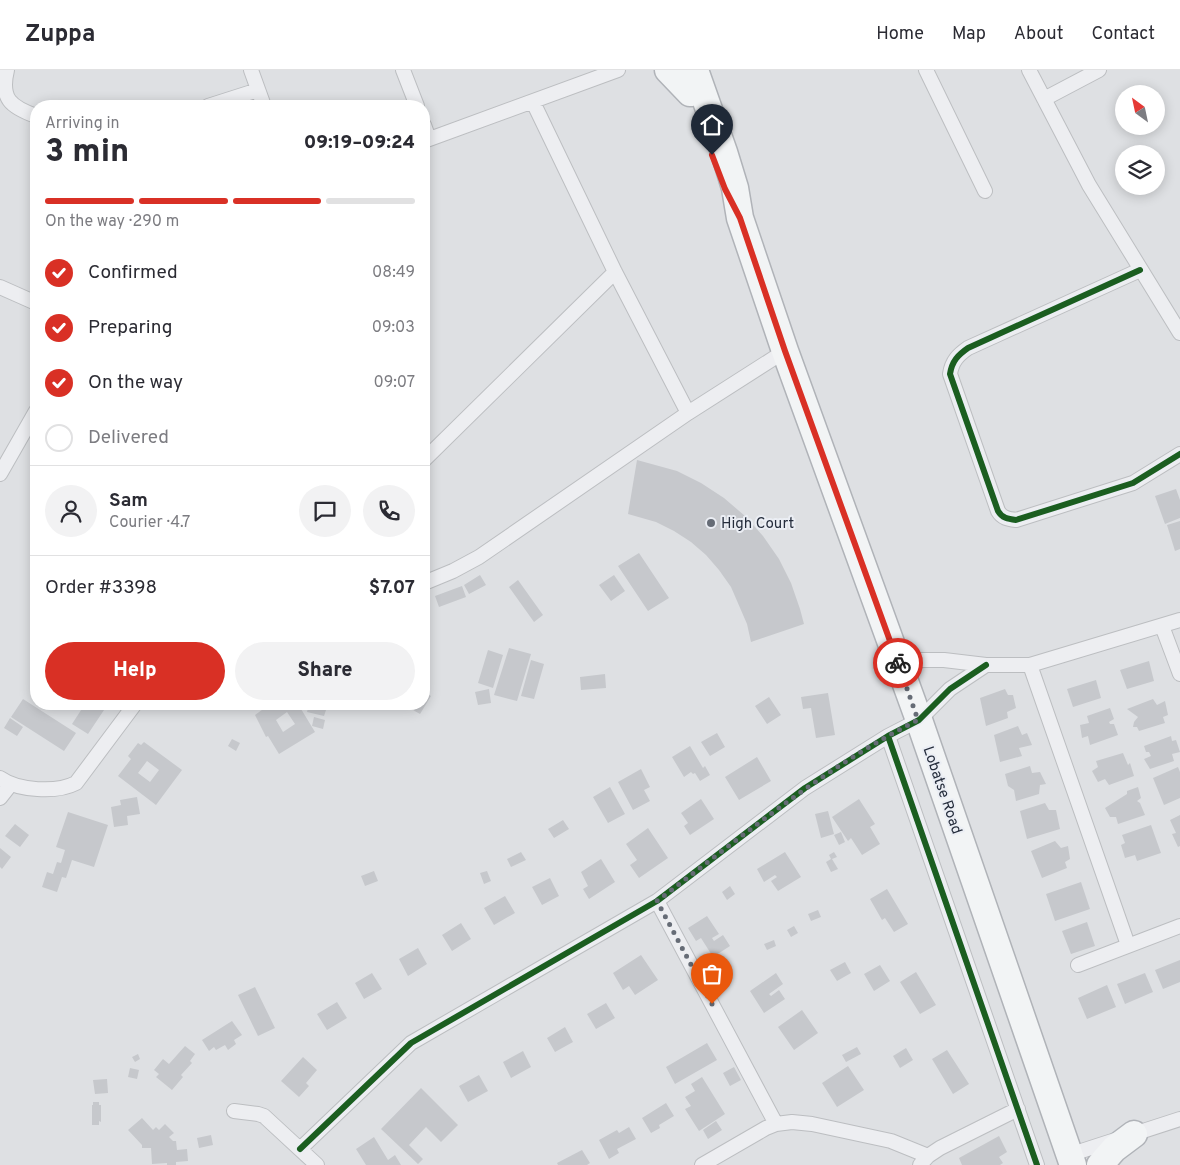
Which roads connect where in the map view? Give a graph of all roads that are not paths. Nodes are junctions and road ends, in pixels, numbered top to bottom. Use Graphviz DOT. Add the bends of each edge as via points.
graph roads {
  1 [pos="8,70"];
  2 [pos="251,70"];
  3 [pos="404,70"];
  4 [pos="618,70"];
  5 [pos="668,70"];
  6 [pos="926,70"];
  7 [pos="1030,70"];
  8 [pos="1098,70"];
  9 [pos="689,78"];
  10 [pos="258,90"];
  11 [pos="1044,99"];
  12 [pos="227,100"];
  13 [pos="262,100"];
  14 [pos="415,100"];
  15 [pos="533,102"];
  16 [pos="30,114"];
  17 [pos="430,139"];
  18 [pos="985,192"];
  19 [pos="1140,270"];
  20 [pos="615,272"];
  21 [pos="0,287"];
  22 [pos="30,300"];
  23 [pos="1180,334"];
  24 [pos="785,351"];
  25 [pos="688,413"];
  26 [pos="30,422"];
  27 [pos="430,454"];
  28 [pos="1180,454"];
  29 [pos="0,474"];
  30 [pos="430,580"];
  31 [pos="1180,620"];
  32 [pos="1162,626"];
  33 [pos="986,664"];
  34 [pos="898,665"];
  35 [pos="1030,665"];
  36 [pos="1180,674"];
  37 [pos="131,710"];
  38 [pos="918,720"];
  39 [pos="888,736"];
  40 [pos="5,781"];
  41 [pos="0,798"];
  42 [pos="657,901"];
  43 [pos="1180,926"];
  44 [pos="1128,945"];
  45 [pos="1078,965"];
  46 [pos="1018,1109"];
  47 [pos="234,1110"];
  48 [pos="1180,1119"];
  49 [pos="776,1124"];
  50 [pos="1134,1134"];
  51 [pos="300,1149"];
  52 [pos="924,1160"];
  53 [pos="1071,1160"];
  54 [pos="317,1165"];
  55 [pos="702,1165"];
  56 [pos="1038,1165"];
  57 [pos="1100,1165"];
  1 -- 16 [label="street" via="5,94 9,102"];
  2 -- 10 [label="street"];
  3 -- 14 [label="street"];
  4 -- 15 [label="street"];
  5 -- 9 [label="highway"];
  6 -- 18 [label="street"];
  7 -- 11 [label="street"];
  8 -- 11 [label="street"];
  9 -- 24 [label="highway, Lobatse Road" via="725,189 740,218"];
  10 -- 12 [label="street"];
  10 -- 13 [label="street"];
  11 -- 19 [label="street" via="1089,185"];
  15 -- 17 [label="street"];
  15 -- 20 [label="street"];
  19 -- 23 [label="street"];
  19 -- 28 [label="street" via="968,348 951,365 950,374 998,512 1008,519 1016,520 1133,483"];
  20 -- 25 [label="street"];
  20 -- 27 [label="street"];
  21 -- 22 [label="street"];
  24 -- 25 [label="street"];
  24 -- 34 [label="highway, Lobatse Road"];
  25 -- 30 [label="street" via="479,557"];
  26 -- 29 [label="street"];
  31 -- 32 [label="street"];
  32 -- 35 [label="street"];
  32 -- 36 [label="street"];
  33 -- 34 [label="street" via="918,660"];
  33 -- 35 [label="street"];
  33 -- 38 [label="street" via="950,689"];
  34 -- 38 [label="highway, Lobatse Road"];
  35 -- 44 [label="street"];
  37 -- 40 [label="street" via="76,783 48,790"];
  38 -- 39 [label="street"];
  38 -- 53 [label="highway, Lobatse Road"];
  39 -- 42 [label="street" via="805,788"];
  39 -- 46 [label="street"];
  40 -- 41 [label="street"];
  42 -- 49 [label="street"];
  42 -- 51 [label="street" via="411,1043"];
  43 -- 44 [label="street"];
  44 -- 45 [label="street"];
  46 -- 52 [label="street"];
  46 -- 56 [label="street"];
  47 -- 51 [label="street" via="264,1116"];
  48 -- 50 [label="street"];
  49 -- 52 [label="street" via="812,1124 891,1141"];
  49 -- 55 [label="street"];
  50 -- 53 [label="street"];
  50 -- 57 [label="highway"];
  51 -- 54 [label="street"];
}
